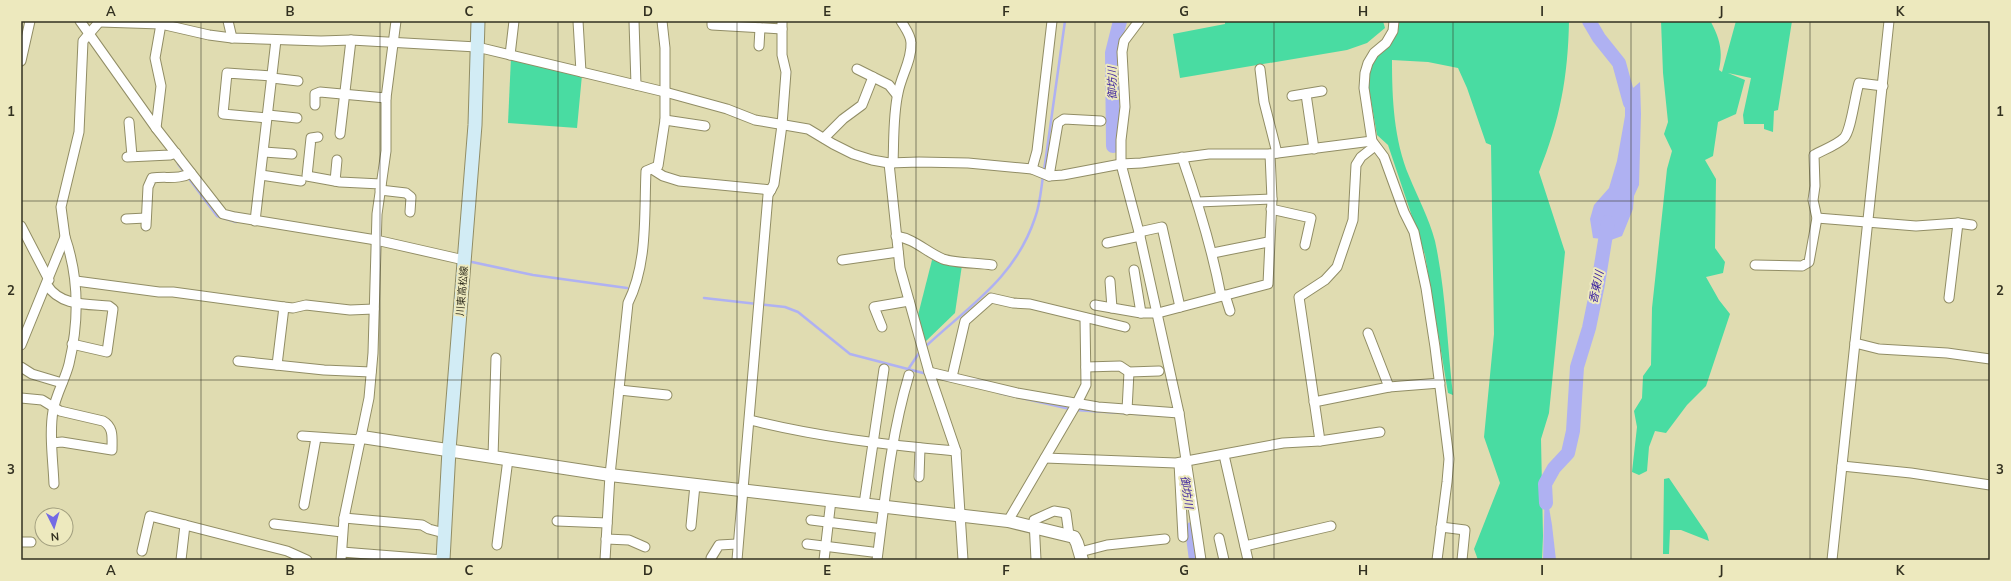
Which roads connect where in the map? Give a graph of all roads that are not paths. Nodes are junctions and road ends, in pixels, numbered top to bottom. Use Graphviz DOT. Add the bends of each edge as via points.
graph roads {
  1 [pos="30,21"];
  2 [pos="80,21"];
  3 [pos="228,21"];
  4 [pos="396,21"];
  5 [pos="478,21"];
  6 [pos="514,21"];
  7 [pos="575,21"];
  8 [pos="578,21"];
  9 [pos="634,21"];
  10 [pos="662,21"];
  11 [pos="712,21"];
  12 [pos="901,21"];
  13 [pos="1052,21"];
  14 [pos="1139,21"];
  15 [pos="1394,21"];
  16 [pos="1889,21"];
  17 [pos="100,22"];
  18 [pos="161,24"];
  19 [pos="782,25"];
  20 [pos="760,28"];
  21 [pos="89,33"];
  22 [pos="232,38"];
  23 [pos="276,40"];
  24 [pos="350,40"];
  25 [pos="394,42"];
  26 [pos="759,46"];
  27 [pos="477,47"];
  28 [pos="510,55"];
  29 [pos="21,61"];
  30 [pos="857,69"];
  31 [pos="1260,69"];
  32 [pos="581,72"];
  33 [pos="272,77"];
  34 [pos="874,77"];
  35 [pos="298,81"];
  36 [pos="636,85"];
  37 [pos="1883,86"];
  38 [pos="1322,91"];
  39 [pos="664,92"];
  40 [pos="346,94"];
  41 [pos="1306,94"];
  42 [pos="897,95"];
  43 [pos="1292,96"];
  44 [pos="386,98"];
  45 [pos="315,105"];
  46 [pos="268,117"];
  47 [pos="297,118"];
  48 [pos="665,120"];
  49 [pos="1101,121"];
  50 [pos="129,122"];
  51 [pos="782,125"];
  52 [pos="705,126"];
  53 [pos="156,128"];
  54 [pos="340,134"];
  55 [pos="318,137"];
  56 [pos="824,138"];
  57 [pos="1373,143"];
  58 [pos="1314,149"];
  59 [pos="264,152"];
  60 [pos="173,154"];
  61 [pos="292,154"];
  62 [pos="1274,154"];
  63 [pos="1182,157"];
  64 [pos="336,160"];
  65 [pos="891,163"];
  66 [pos="1121,164"];
  67 [pos="652,169"];
  68 [pos="1032,169"];
  69 [pos="188,174"];
  70 [pos="261,175"];
  71 [pos="1049,176"];
  72 [pos="301,181"];
  73 [pos="335,181"];
  74 [pos="380,187"];
  75 [pos="771,190"];
  76 [pos="1272,199"];
  77 [pos="1198,202"];
  78 [pos="1271,209"];
  79 [pos="410,212"];
  80 [pos="1817,218"];
  81 [pos="126,219"];
  82 [pos="255,221"];
  83 [pos="1868,223"];
  84 [pos="1958,223"];
  85 [pos="1972,225"];
  86 [pos="22,231"];
  87 [pos="1140,234"];
  88 [pos="896,236"];
  89 [pos="65,237"];
  90 [pos="376,240"];
  91 [pos="1268,242"];
  92 [pos="1107,243"];
  93 [pos="1305,244"];
  94 [pos="898,252"];
  95 [pos="1213,253"];
  96 [pos="464,260"];
  97 [pos="842,260"];
  98 [pos="992,265"];
  99 [pos="1755,265"];
  100 [pos="1134,270"];
  101 [pos="76,281"];
  102 [pos="1110,281"];
  103 [pos="48,282"];
  104 [pos="1223,296"];
  105 [pos="1950,298"];
  106 [pos="909,301"];
  107 [pos="76,302"];
  108 [pos="1095,305"];
  109 [pos="1180,307"];
  110 [pos="284,308"];
  111 [pos="1112,308"];
  112 [pos="374,310"];
  113 [pos="1230,311"];
  114 [pos="1141,313"];
  115 [pos="1158,313"];
  116 [pos="1085,318"];
  117 [pos="882,327"];
  118 [pos="1125,327"];
  119 [pos="1368,333"];
  120 [pos="1855,343"];
  121 [pos="72,344"];
  122 [pos="21,345"];
  123 [pos="496,358"];
  124 [pos="1990,359"];
  125 [pos="238,361"];
  126 [pos="277,364"];
  127 [pos="1086,367"];
  128 [pos="21,368"];
  129 [pos="884,369"];
  130 [pos="1159,371"];
  131 [pos="371,372"];
  132 [pos="929,372"];
  133 [pos="1129,372"];
  134 [pos="909,375"];
  135 [pos="952,377"];
  136 [pos="62,383"];
  137 [pos="1440,383"];
  138 [pos="1389,387"];
  139 [pos="619,390"];
  140 [pos="668,395"];
  141 [pos="21,398"];
  142 [pos="1314,402"];
  143 [pos="1077,403"];
  144 [pos="53,408"];
  145 [pos="1127,410"];
  146 [pos="1179,413"];
  147 [pos="750,420"];
  148 [pos="1380,432"];
  149 [pos="302,436"];
  150 [pos="316,438"];
  151 [pos="361,439"];
  152 [pos="1320,441"];
  153 [pos="52,443"];
  154 [pos="873,444"];
  155 [pos="893,446"];
  156 [pos="920,448"];
  157 [pos="449,450"];
  158 [pos="956,451"];
  159 [pos="1224,455"];
  160 [pos="493,457"];
  161 [pos="1045,458"];
  162 [pos="508,459"];
  163 [pos="1183,463"];
  164 [pos="1842,466"];
  165 [pos="610,475"];
  166 [pos="919,477"];
  167 [pos="54,484"];
  168 [pos="695,485"];
  169 [pos="1990,485"];
  170 [pos="744,490"];
  171 [pos="831,500"];
  172 [pos="864,504"];
  173 [pos="304,505"];
  174 [pos="884,506"];
  175 [pos="961,516"];
  176 [pos="344,518"];
  177 [pos="811,520"];
  178 [pos="557,521"];
  179 [pos="1008,521"];
  180 [pos="828,522"];
  181 [pos="607,523"];
  182 [pos="274,524"];
  183 [pos="185,525"];
  184 [pos="691,526"];
  185 [pos="1331,526"];
  186 [pos="1033,527"];
  187 [pos="1441,527"];
  188 [pos="875,528"];
  189 [pos="342,532"];
  190 [pos="444,533"];
  191 [pos="1069,535"];
  192 [pos="1183,537"];
  193 [pos="1219,538"];
  194 [pos="606,539"];
  195 [pos="1165,539"];
  196 [pos="21,542"];
  197 [pos="31,542"];
  198 [pos="738,544"];
  199 [pos="807,544"];
  200 [pos="497,545"];
  201 [pos="825,546"];
  202 [pos="1245,546"];
  203 [pos="645,547"];
  204 [pos="142,551"];
  205 [pos="872,552"];
  206 [pos="342,556"];
  207 [pos="1081,556"];
  208 [pos="711,558"];
  209 [pos="181,560"];
  210 [pos="307,560"];
  211 [pos="443,560"];
  212 [pos="605,560"];
  213 [pos="737,560"];
  214 [pos="824,560"];
  215 [pos="877,560"];
  216 [pos="963,560"];
  217 [pos="1036,560"];
  218 [pos="1201,560"];
  219 [pos="1224,560"];
  220 [pos="1248,560"];
  221 [pos="1437,560"];
  222 [pos="1462,560"];
  223 [pos="1832,560"];
  1 -- 29 [label="street"];
  2 -- 21 [label="street"];
  3 -- 22 [label="street"];
  4 -- 25 [label="street"];
  5 -- 27 [label="main road, 川東高松線"];
  6 -- 28 [label="street"];
  7 -- 8 [label="street"];
  8 -- 32 [label="street"];
  9 -- 36 [label="street"];
  10 -- 39 [label="street" via="665,48"];
  11 -- 20 [label="street" via="712,25"];
  12 -- 42 [label="street" via="911,40 912,48"];
  13 -- 68 [label="street" via="1037,151"];
  14 -- 66 [label="street" via="1124,41 1122,52 1125,107"];
  15 -- 57 [label="street" via="1393,31 1386,43 1374,53 1365,73 1364,88"];
  16 -- 37 [label="street"];
  17 -- 18 [label="street"];
  17 -- 21 [label="street"];
  18 -- 22 [label="street" via="208,36"];
  18 -- 53 [label="street" via="155,58 161,86"];
  19 -- 20 [label="street"];
  19 -- 51 [label="street" via="782,55 786,72"];
  20 -- 26 [label="street"];
  21 -- 53 [label="street"];
  21 -- 89 [label="street" via="83,41 79,132 61,207"];
  22 -- 23 [label="street"];
  23 -- 24 [label="street"];
  23 -- 33 [label="street"];
  24 -- 25 [label="street"];
  24 -- 40 [label="street"];
  25 -- 27 [label="street"];
  25 -- 44 [label="street"];
  27 -- 28 [label="street"];
  27 -- 96 [label="main road, 川東高松線"];
  28 -- 32 [label="street"];
  30 -- 34 [label="street"];
  31 -- 62 [label="street"];
  32 -- 36 [label="street"];
  33 -- 35 [label="street"];
  33 -- 46 [label="street"];
  33 -- 46 [label="street" via="227,72 223,114"];
  34 -- 42 [label="street" via="889,85"];
  34 -- 56 [label="street" via="862,105"];
  36 -- 39 [label="street"];
  37 -- 80 [label="street" via="1859,83 1848,132 1844,138 1814,155 1813,200"];
  37 -- 83 [label="street"];
  38 -- 41 [label="street"];
  39 -- 48 [label="street"];
  39 -- 51 [label="street" via="727,109 755,120"];
  40 -- 44 [label="street"];
  40 -- 45 [label="street" via="320,92 315,94"];
  40 -- 54 [label="street"];
  41 -- 43 [label="street"];
  41 -- 58 [label="street"];
  42 -- 65 [label="street"];
  44 -- 74 [label="street" via="386,151"];
  46 -- 47 [label="street"];
  46 -- 59 [label="street"];
  48 -- 52 [label="street"];
  48 -- 67 [label="street" via="660,160 658,166"];
  49 -- 71 [label="street" via="1064,119 1058,123"];
  50 -- 60 [label="street" via="130,156"];
  51 -- 56 [label="street" via="808,129"];
  51 -- 75 [label="street"];
  53 -- 60 [label="street"];
  55 -- 73 [label="street" via="311,138 307,176"];
  56 -- 65 [label="street" via="853,154"];
  57 -- 58 [label="street"];
  57 -- 137 [label="street" via="1384,157 1414,232 1426,288"];
  57 -- 142 [label="street" via="1356,165 1353,220 1337,267 1325,280 1299,297"];
  58 -- 62 [label="street"];
  59 -- 61 [label="street"];
  59 -- 70 [label="street"];
  60 -- 69 [label="street"];
  62 -- 63 [label="street" via="1209,154"];
  62 -- 76 [label="street"];
  63 -- 66 [label="street"];
  63 -- 77 [label="street"];
  64 -- 73 [label="street"];
  65 -- 68 [label="street" via="968,163"];
  65 -- 88 [label="street"];
  66 -- 71 [label="street"];
  66 -- 87 [label="street"];
  67 -- 75 [label="street" via="679,181"];
  67 -- 139 [label="street" via="646,171 643,253 634,291 628,303"];
  68 -- 71 [label="street"];
  69 -- 81 [label="street" via="182,178 152,178 148,187 146,222"];
  69 -- 82 [label="street" via="224,214"];
  70 -- 72 [label="street"];
  70 -- 82 [label="street"];
  73 -- 74 [label="street"];
  74 -- 79 [label="street" via="406,193 412,197"];
  74 -- 90 [label="street"];
  75 -- 147 [label="street" via="768,195"];
  76 -- 77 [label="street"];
  76 -- 78 [label="street"];
  77 -- 95 [label="street"];
  78 -- 91 [label="street"];
  78 -- 93 [label="street" via="1311,218"];
  80 -- 83 [label="street"];
  80 -- 99 [label="street" via="1809,262 1802,266"];
  82 -- 90 [label="street"];
  83 -- 84 [label="street" via="1916,226"];
  83 -- 120 [label="street"];
  84 -- 85 [label="street"];
  84 -- 105 [label="street"];
  86 -- 103 [label="street"];
  87 -- 92 [label="street"];
  87 -- 109 [label="street" via="1162,227"];
  87 -- 115 [label="street"];
  88 -- 94 [label="street"];
  88 -- 98 [label="street" via="907,237 943,259"];
  89 -- 101 [label="street"];
  89 -- 103 [label="street"];
  90 -- 96 [label="street"];
  90 -- 112 [label="street"];
  91 -- 95 [label="street"];
  91 -- 104 [label="street" via="1268,284"];
  94 -- 97 [label="street"];
  94 -- 106 [label="street"];
  95 -- 104 [label="street"];
  96 -- 157 [label="main road, 川東高松線"];
  100 -- 114 [label="street"];
  101 -- 107 [label="street"];
  101 -- 110 [label="street"];
  102 -- 111 [label="street"];
  103 -- 107 [label="street" via="52,293 62,299"];
  103 -- 122 [label="street"];
  104 -- 109 [label="street"];
  104 -- 113 [label="street"];
  106 -- 117 [label="street" via="874,307"];
  106 -- 132 [label="street"];
  107 -- 121 [label="street"];
  107 -- 121 [label="street" via="109,306 113,309 107,352"];
  108 -- 111 [label="street"];
  109 -- 115 [label="street"];
  110 -- 112 [label="street" via="306,305"];
  110 -- 126 [label="street"];
  111 -- 114 [label="street"];
  112 -- 131 [label="street"];
  114 -- 115 [label="street"];
  115 -- 146 [label="street"];
  116 -- 118 [label="street"];
  116 -- 127 [label="street"];
  116 -- 135 [label="street" via="1030,304 991,298 965,321"];
  119 -- 138 [label="street"];
  120 -- 124 [label="street" via="1879,349 1947,353"];
  120 -- 164 [label="street"];
  121 -- 136 [label="street"];
  123 -- 160 [label="street"];
  125 -- 126 [label="street"];
  126 -- 131 [label="street"];
  127 -- 133 [label="street" via="1120,366"];
  127 -- 143 [label="street" via="1086,385"];
  128 -- 136 [label="street"];
  129 -- 154 [label="street"];
  130 -- 133 [label="street"];
  131 -- 151 [label="street"];
  132 -- 135 [label="street"];
  132 -- 158 [label="street"];
  133 -- 145 [label="street"];
  134 -- 155 [label="street" via="900,404"];
  135 -- 143 [label="street" via="1016,393"];
  136 -- 144 [label="street"];
  137 -- 138 [label="street"];
  137 -- 187 [label="street" via="1448,458"];
  138 -- 142 [label="street"];
  139 -- 140 [label="street"];
  139 -- 165 [label="street"];
  141 -- 144 [label="street" via="42,400"];
  142 -- 152 [label="street"];
  143 -- 145 [label="street"];
  143 -- 161 [label="street"];
  144 -- 153 [label="street"];
  144 -- 153 [label="street" via="103,421 109,425 112,450 62,442"];
  145 -- 146 [label="street"];
  146 -- 163 [label="street"];
  147 -- 154 [label="street" via="799,432"];
  147 -- 170 [label="street"];
  148 -- 152 [label="street"];
  149 -- 150 [label="street"];
  150 -- 151 [label="street"];
  150 -- 173 [label="street"];
  151 -- 157 [label="street"];
  151 -- 176 [label="street"];
  152 -- 159 [label="street" via="1283,443"];
  153 -- 167 [label="street"];
  154 -- 155 [label="street"];
  154 -- 172 [label="street"];
  155 -- 156 [label="street"];
  155 -- 174 [label="street"];
  156 -- 158 [label="street"];
  156 -- 166 [label="street"];
  157 -- 160 [label="street"];
  157 -- 190 [label="main road, 川東高松線"];
  158 -- 175 [label="street"];
  159 -- 163 [label="street"];
  159 -- 202 [label="street"];
  160 -- 162 [label="street"];
  161 -- 163 [label="street"];
  161 -- 179 [label="street"];
  162 -- 165 [label="street"];
  162 -- 200 [label="street"];
  163 -- 192 [label="street"];
  163 -- 218 [label="street"];
  164 -- 169 [label="street"];
  164 -- 223 [label="street"];
  165 -- 168 [label="street"];
  165 -- 181 [label="street"];
  168 -- 170 [label="street"];
  168 -- 184 [label="street"];
  170 -- 171 [label="street"];
  170 -- 198 [label="street"];
  171 -- 172 [label="street"];
  171 -- 180 [label="street"];
  172 -- 174 [label="street"];
  174 -- 175 [label="street"];
  174 -- 215 [label="street"];
  175 -- 179 [label="street"];
  175 -- 216 [label="street"];
  176 -- 189 [label="street"];
  176 -- 190 [label="street" via="422,525"];
  177 -- 180 [label="street"];
  178 -- 181 [label="street"];
  179 -- 186 [label="street"];
  180 -- 188 [label="street"];
  180 -- 201 [label="street"];
  181 -- 194 [label="street"];
  182 -- 189 [label="street"];
  183 -- 204 [label="street" via="150,516"];
  183 -- 209 [label="street"];
  183 -- 210 [label="street" via="287,551"];
  185 -- 202 [label="street"];
  186 -- 191 [label="street"];
  186 -- 191 [label="street" via="1034,520 1054,511 1066,512"];
  186 -- 217 [label="street"];
  187 -- 221 [label="street"];
  187 -- 222 [label="street" via="1465,530"];
  189 -- 206 [label="street"];
  190 -- 211 [label="main road, 川東高松線"];
  191 -- 207 [label="street" via="1074,537"];
  193 -- 219 [label="street"];
  194 -- 203 [label="street" via="629,540"];
  194 -- 212 [label="street"];
  195 -- 207 [label="street" via="1107,545"];
  196 -- 197 [label="street"];
  198 -- 208 [label="street" via="719,545"];
  198 -- 213 [label="street"];
  199 -- 201 [label="street"];
  201 -- 205 [label="street"];
  201 -- 214 [label="street"];
  202 -- 220 [label="street"];
  206 -- 211 [label="street"];
}
